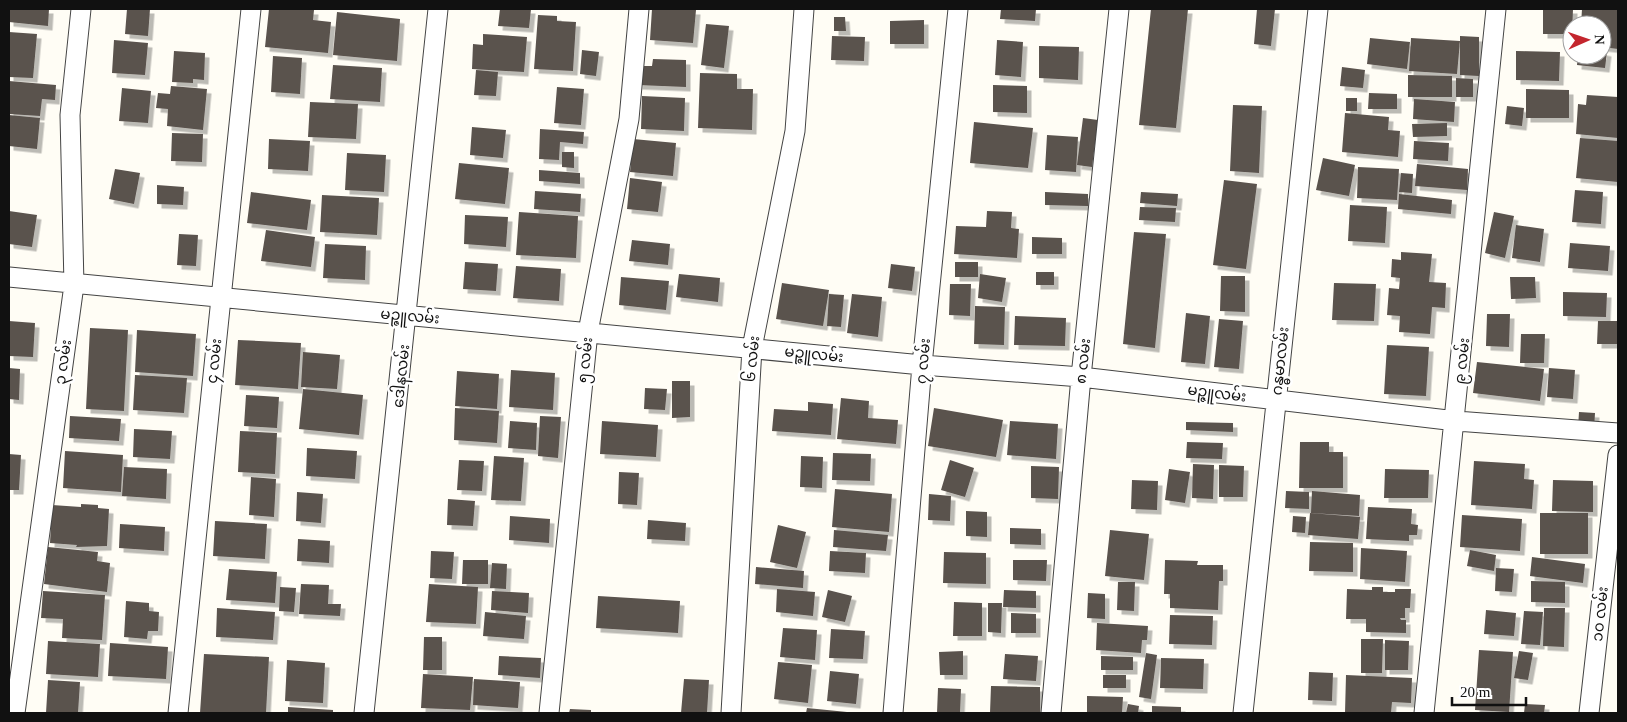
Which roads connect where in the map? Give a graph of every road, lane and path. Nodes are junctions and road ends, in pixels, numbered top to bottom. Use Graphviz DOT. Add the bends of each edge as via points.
graph roads {
  1 [pos="81,9"];
  2 [pos="250,9"];
  3 [pos="438,9"];
  4 [pos="639,9"];
  5 [pos="804,9"];
  6 [pos="958,9"];
  7 [pos="1120,9"];
  8 [pos="1318,9"];
  9 [pos="1496,9"];
  10 [pos="9,277"];
  11 [pos="74,285"];
  12 [pos="221,297"];
  13 [pos="407,316"];
  14 [pos="588,332"];
  15 [pos="752,348"];
  16 [pos="922,365"];
  17 [pos="1081,377"];
  18 [pos="1276,400"];
  19 [pos="1456,421"];
  20 [pos="1618,433"];
  21 [pos="1618,455"];
  22 [pos="15,713"];
  23 [pos="178,713"];
  24 [pos="364,713"];
  25 [pos="549,713"];
  26 [pos="731,713"];
  27 [pos="893,713"];
  28 [pos="1051,713"];
  29 [pos="1243,713"];
  30 [pos="1424,713"];
  31 [pos="1589,713"];
  1 -- 11 [label="street, ၃ လမ်း" via="70,115"];
  2 -- 12 [label="street, ၄ လမ်း"];
  3 -- 13 [label="street, ဒေါနလမ်း"];
  4 -- 14 [label="street, ၅ လမ်း" via="629,119"];
  5 -- 15 [label="street, ၆ လမ်း" via="794,131"];
  6 -- 16 [label="street, ၇ လမ်း"];
  7 -- 17 [label="street, ၈ လမ်း"];
  8 -- 18 [label="street, ဂန္ဓမာလမ်း"];
  9 -- 19 [label="street, ၉ လမ်း"];
  10 -- 11 [label="street, မဉ္ဇူလမ်း"];
  11 -- 12 [label="street, မဉ္ဇူလမ်း"];
  11 -- 22 [label="street, ၃ လမ်း"];
  12 -- 13 [label="street, မဉ္ဇူလမ်း"];
  12 -- 23 [label="street, ၄ လမ်း"];
  13 -- 14 [label="street, မဉ္ဇူလမ်း"];
  13 -- 24 [label="street, ဒေါနလမ်း"];
  14 -- 15 [label="street, မဉ္ဇူလမ်း"];
  14 -- 25 [label="street, ၅ လမ်း"];
  15 -- 16 [label="street, မဉ္ဇူလမ်း"];
  15 -- 26 [label="street, ၆ လမ်း"];
  16 -- 17 [label="street, မဉ္ဇူလမ်း"];
  16 -- 27 [label="street, ၇ လမ်း"];
  17 -- 18 [label="street, မဉ္ဇူလမ်း"];
  17 -- 28 [label="street, ၈ လမ်း"];
  18 -- 19 [label="street, မဉ္ဇူလမ်း"];
  18 -- 29 [label="street, ဂန္ဓမာလမ်း"];
  19 -- 20 [label="street, မဉ္ဇူလမ်း"];
  19 -- 30 [label="street, ၉ လမ်း"];
  21 -- 31 [label="street, ၁၀ လမ်း"];
}
